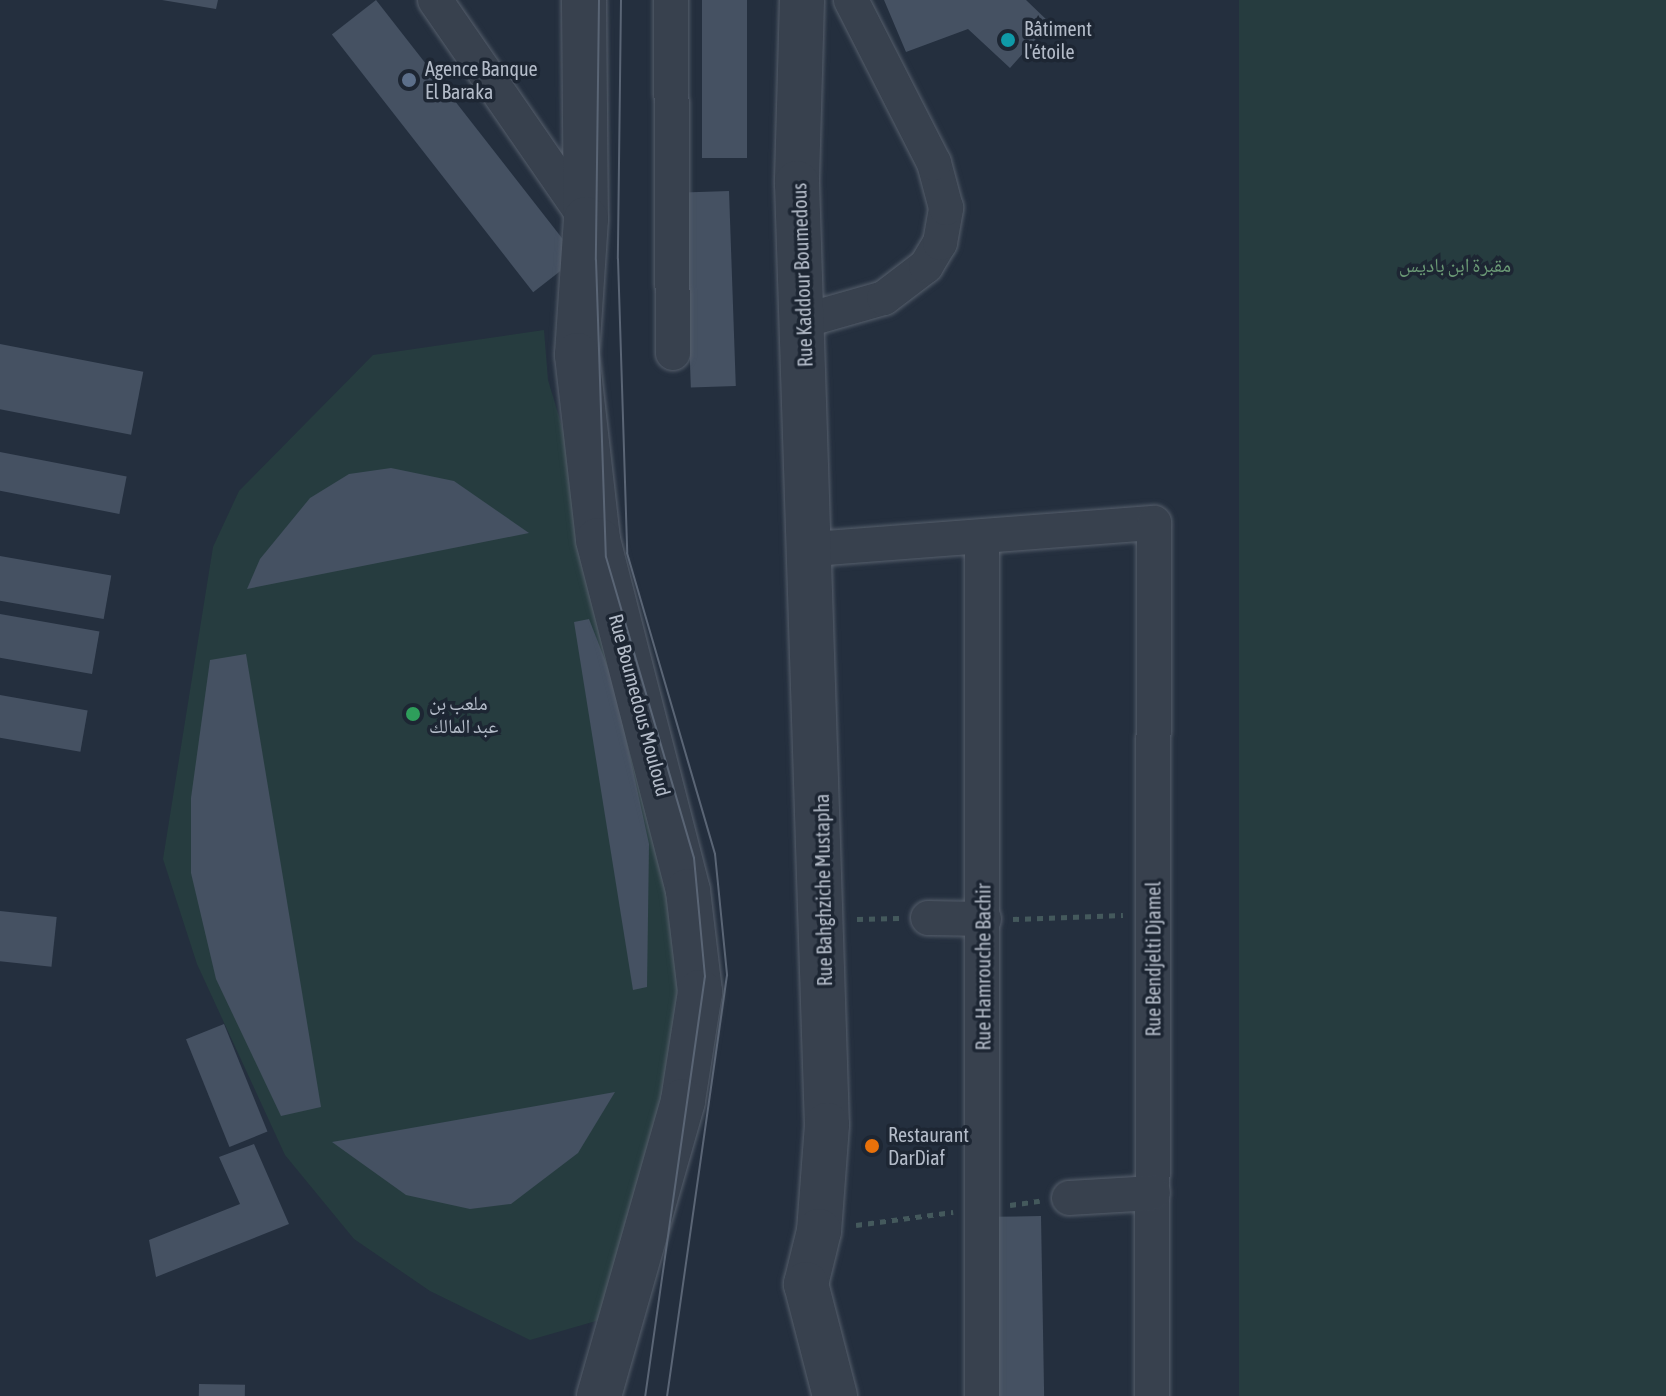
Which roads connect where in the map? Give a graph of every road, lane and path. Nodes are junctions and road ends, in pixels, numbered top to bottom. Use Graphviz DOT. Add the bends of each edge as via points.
graph roads {
  1 [pos="435,0"];
  2 [pos="584,0"];
  3 [pos="671,0"];
  4 [pos="802,0"];
  5 [pos="851,0"];
  6 [pos="586,219"];
  7 [pos="803,321"];
  8 [pos="673,353"];
  9 [pos="982,537"];
  10 [pos="814,549"];
  11 [pos="1153,914"];
  12 [pos="928,918"];
  13 [pos="824,919"];
  14 [pos="984,919"];
  15 [pos="1153,1193"];
  16 [pos="1069,1198"];
  17 [pos="980,1208"];
  18 [pos="819,1231"];
  19 [pos="599,1396"];
  20 [pos="835,1396"];
  21 [pos="982,1396"];
  22 [pos="1152,1396"];
  1 -- 6 [label="street"];
  2 -- 6 [label="street, Rue Boumedous Mouloud"];
  3 -- 8 [label="street"];
  4 -- 7 [label="street, Rue Kaddour Boumedous" via="797,183"];
  5 -- 7 [label="street" via="934,163 946,208 926,266 884,298"];
  6 -- 19 [label="street, Rue Boumedous Mouloud" via="577,355 598,540 688,891 700,992 683,1101"];
  7 -- 10 [label="street, Rue Kaddour Boumedous"];
  9 -- 10 [label="street"];
  9 -- 11 [label="street, Rue Bendjelti Djamel" via="1154,523"];
  9 -- 14 [label="street, Rue Hamrouche Bachir"];
  10 -- 13 [label="street, Rue Bahghziche Mustapha"];
  11 -- 14 [label="path"];
  11 -- 15 [label="street, Rue Bendjelti Djamel"];
  12 -- 13 [label="path"];
  12 -- 14 [label="street"];
  13 -- 18 [label="street, Rue Bahghziche Mustapha" via="827,1125"];
  14 -- 17 [label="street, Rue Hamrouche Bachir"];
  15 -- 16 [label="street"];
  15 -- 22 [label="street, Rue Bendjelti Djamel"];
  16 -- 17 [label="path"];
  17 -- 18 [label="path"];
  17 -- 21 [label="street, Rue Hamrouche Bachir"];
  18 -- 20 [label="street, Rue Bahghziche Mustapha" via="806,1284"];
}
